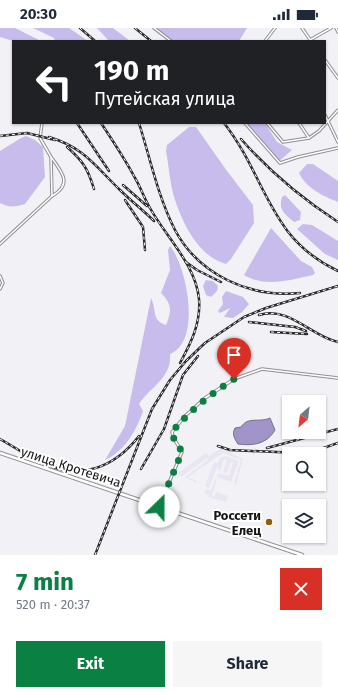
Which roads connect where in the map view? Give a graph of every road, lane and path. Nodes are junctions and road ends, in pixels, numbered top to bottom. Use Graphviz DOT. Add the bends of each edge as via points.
graph roads {
  1 [pos="154,28"];
  2 [pos="275,28"];
  3 [pos="302,28"];
  4 [pos="331,28"];
  5 [pos="336,28"];
  6 [pos="338,32"];
  7 [pos="171,40"];
  8 [pos="266,40"];
  9 [pos="310,40"];
  10 [pos="313,40"];
  11 [pos="326,61"];
  12 [pos="338,78"];
  13 [pos="338,110"];
  14 [pos="326,118"];
  15 [pos="327,121"];
  16 [pos="42,124"];
  17 [pos="246,124"];
  18 [pos="268,124"];
  19 [pos="300,124"];
  20 [pos="324,124"];
  21 [pos="309,138"];
  22 [pos="338,142"];
  23 [pos="338,148"];
  24 [pos="51,157"];
  25 [pos="52,196"];
  26 [pos="0,244"];
  27 [pos="0,276"];
  28 [pos="0,289"];
  29 [pos="338,378"];
  30 [pos="0,453"];
  31 [pos="159,507"];
  32 [pos="302,555"];
  1 -- 7 [label="street"];
  2 -- 8 [label="street"];
  3 -- 9 [label="street"];
  4 -- 10 [label="street"];
  5 -- 6 [label="street"];
  11 -- 12 [label="street"];
  13 -- 15 [label="street"];
  14 -- 15 [label="street"];
  15 -- 22 [label="street"];
  16 -- 24 [label="street" via="40,138"];
  17 -- 23 [label="street" via="280,163 298,156"];
  18 -- 21 [label="street" via="283,142"];
  19 -- 21 [label="street"];
  20 -- 21 [label="street"];
  24 -- 25 [label="street"];
  24 -- 25 [label="street" via="64,174 60,192"];
  25 -- 26 [label="street"];
  27 -- 28 [label="street" via="3,284"];
  29 -- 31 [label="street" via="262,369 234,379 205,398 172,432 182,452"];
  30 -- 31 [label="street, улица Кротевича"];
  31 -- 32 [label="street, улица Кротевича"];
}
